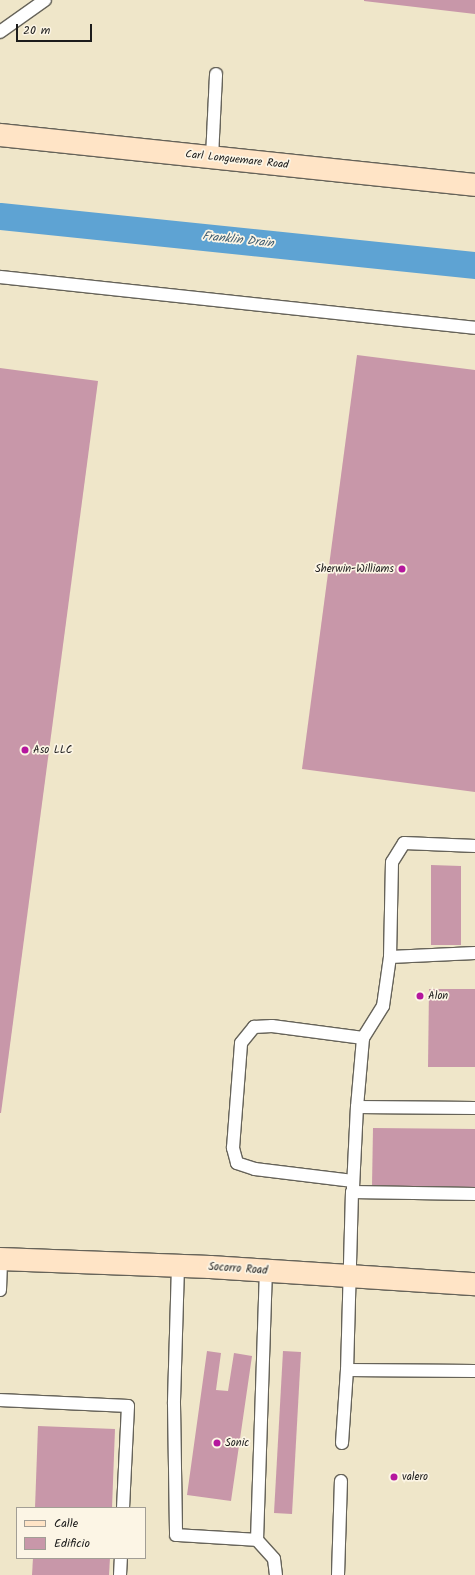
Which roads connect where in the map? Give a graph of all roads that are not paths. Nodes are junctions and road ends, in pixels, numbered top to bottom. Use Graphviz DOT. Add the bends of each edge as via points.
graph roads {
  1 [pos="45,0"];
  2 [pos="0,32"];
  3 [pos="216,74"];
  4 [pos="0,135"];
  5 [pos="212,158"];
  6 [pos="475,185"];
  7 [pos="0,277"];
  8 [pos="475,328"];
  9 [pos="475,846"];
  10 [pos="475,953"];
  11 [pos="390,957"];
  12 [pos="363,1038"];
  13 [pos="357,1107"];
  14 [pos="475,1108"];
  15 [pos="353,1186"];
  16 [pos="475,1194"];
  17 [pos="1,1259"];
  18 [pos="178,1266"];
  19 [pos="266,1271"];
  20 [pos="351,1277"];
  21 [pos="475,1284"];
  22 [pos="0,1290"];
  23 [pos="347,1370"];
  24 [pos="475,1371"];
  25 [pos="0,1400"];
  26 [pos="342,1444"];
  27 [pos="341,1481"];
  28 [pos="123,1507"];
  29 [pos="257,1540"];
  30 [pos="121,1559"];
  31 [pos="120,1575"];
  32 [pos="276,1575"];
  33 [pos="338,1575"];
  1 -- 2 [label="lane"];
  3 -- 5 [label="lane"];
  4 -- 5 [label="main road, Carl Longuemare Road"];
  5 -- 6 [label="main road, Carl Longuemare Road"];
  7 -- 8 [label="lane"];
  9 -- 11 [label="lane" via="404,843 392,862"];
  10 -- 11 [label="lane"];
  11 -- 12 [label="lane" via="383,1006"];
  12 -- 13 [label="lane"];
  12 -- 15 [label="lane" via="272,1026 254,1027 241,1043 233,1148 238,1163 255,1169"];
  13 -- 14 [label="lane"];
  13 -- 15 [label="lane"];
  15 -- 16 [label="lane"];
  15 -- 20 [label="lane"];
  17 -- 18 [label="main road, Socorro Road"];
  17 -- 22 [label="lane"];
  18 -- 19 [label="main road, Socorro Road"];
  18 -- 29 [label="lane" via="174,1404 176,1534"];
  19 -- 20 [label="main road, Socorro Road"];
  19 -- 29 [label="lane"];
  20 -- 21 [label="main road, Socorro Road"];
  20 -- 23 [label="lane"];
  23 -- 24 [label="lane"];
  23 -- 26 [label="lane"];
  25 -- 28 [label="lane" via="128,1406"];
  27 -- 33 [label="lane"];
  29 -- 32 [label="lane" via="274,1559"];
  30 -- 31 [label="lane"];
}
